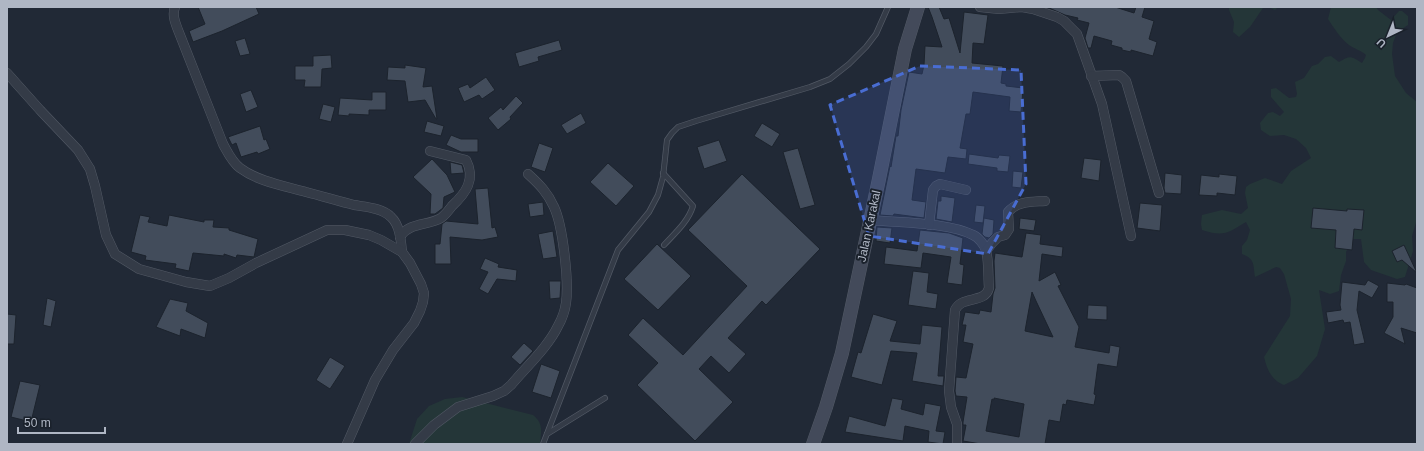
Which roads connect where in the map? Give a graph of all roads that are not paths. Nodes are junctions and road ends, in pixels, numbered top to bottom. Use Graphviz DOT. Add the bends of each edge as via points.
graph roads {
  1 [pos="175,7"];
  2 [pos="888,7"];
  3 [pos="918,7"];
  4 [pos="980,7"];
  5 [pos="7,73"];
  6 [pos="1091,76"];
  7 [pos="430,151"];
  8 [pos="663,173"];
  9 [pos="528,174"];
  10 [pos="966,190"];
  11 [pos="1159,193"];
  12 [pos="1045,201"];
  13 [pos="870,220"];
  14 [pos="929,225"];
  15 [pos="1132,236"];
  16 [pos="400,237"];
  17 [pos="664,245"];
  18 [pos="986,251"];
  19 [pos="402,252"];
  20 [pos="605,398"];
  21 [pos="547,434"];
  22 [pos="347,444"];
  23 [pos="415,444"];
  24 [pos="543,444"];
  25 [pos="813,444"];
  26 [pos="957,444"];
  1 -- 16 [label="street" via="174,20 222,144 239,167 268,182 380,211 392,217"];
  2 -- 8 [label="lane" via="876,34 866,47 830,79 678,127 667,140"];
  3 -- 13 [label="main road, Jalan Karakal" via="905,49"];
  4 -- 6 [label="street" via="1028,8 1048,13 1064,21 1077,34"];
  5 -- 19 [label="street" via="78,150 90,169 106,235 114,254 139,269 210,286 327,230 345,230 369,235"];
  6 -- 11 [label="street" via="1118,75 1126,81"];
  6 -- 15 [label="street" via="1102,104"];
  7 -- 16 [label="street" via="466,160 470,168 469,184 463,196 442,217 428,224 414,225"];
  8 -- 17 [label="lane" via="693,206 686,221"];
  8 -- 21 [label="lane" via="661,187 653,205 618,250"];
  9 -- 23 [label="street" via="544,188 558,216 568,286 562,317 551,338 511,385 493,396 458,407 434,425"];
  10 -- 14 [label="street" via="940,184 936,186 933,190"];
  12 -- 18 [label="street" via="1021,203 1012,207 1008,212 1009,229"];
  13 -- 14 [label="street"];
  13 -- 25 [label="main road, Jalan Karakal" via="842,353"];
  14 -- 18 [label="street" via="974,235"];
  16 -- 19 [label="street"];
  18 -- 26 [label="street" via="989,288 987,293 962,302 955,310 949,391 957,424"];
  19 -- 22 [label="street" via="421,284 424,292 423,302 414,323 393,350 375,380"];
  20 -- 21 [label="lane"];
  21 -- 24 [label="lane"];
}
